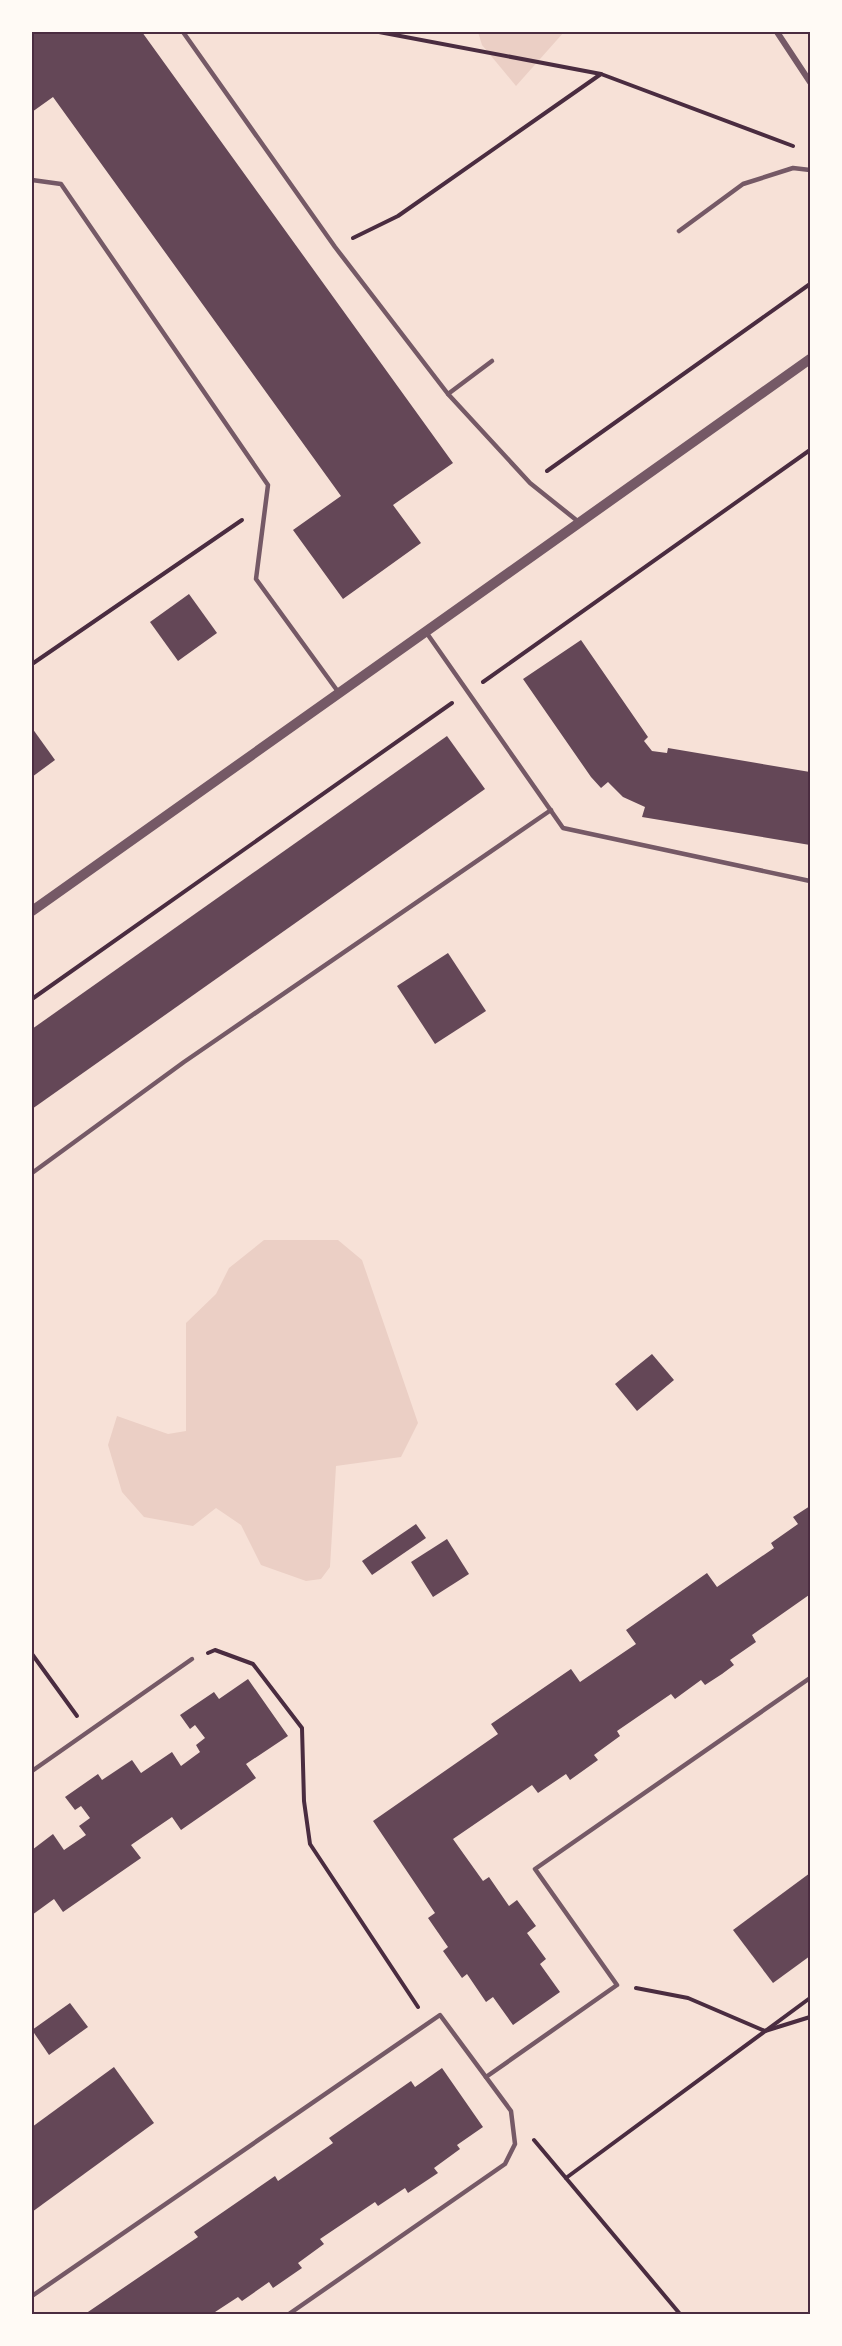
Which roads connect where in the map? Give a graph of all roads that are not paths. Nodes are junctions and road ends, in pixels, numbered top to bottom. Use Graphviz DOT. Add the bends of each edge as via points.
graph roads {
  1 [pos="183,32"];
  2 [pos="777,32"];
  3 [pos="810,82"];
  4 [pos="810,170"];
  5 [pos="32,180"];
  6 [pos="680,231"];
  7 [pos="810,359"];
  8 [pos="492,361"];
  9 [pos="448,394"];
  10 [pos="579,523"];
  11 [pos="425,631"];
  12 [pos="339,693"];
  13 [pos="551,810"];
  14 [pos="810,881"];
  15 [pos="32,911"];
  16 [pos="32,1173"];
  17 [pos="192,1659"];
  18 [pos="810,1678"];
  19 [pos="32,1771"];
  20 [pos="486,2077"];
  21 [pos="32,2296"];
  22 [pos="289,2314"];
  1 -- 9 [label="lane" via="335,247"];
  2 -- 3 [label="street"];
  4 -- 6 [label="lane" via="793,168 743,184"];
  5 -- 12 [label="lane" via="61,184 268,485 256,579"];
  7 -- 10 [label="street"];
  8 -- 9 [label="lane"];
  9 -- 10 [label="lane" via="530,483"];
  10 -- 11 [label="street"];
  11 -- 12 [label="street"];
  11 -- 13 [label="lane"];
  12 -- 15 [label="street"];
  13 -- 14 [label="lane" via="563,828"];
  13 -- 16 [label="lane" via="184,1062"];
  17 -- 19 [label="lane"];
  18 -- 20 [label="lane" via="536,1869 617,1985"];
  20 -- 21 [label="lane" via="440,2014"];
  20 -- 22 [label="lane" via="511,2111 515,2144 505,2164"];
}
